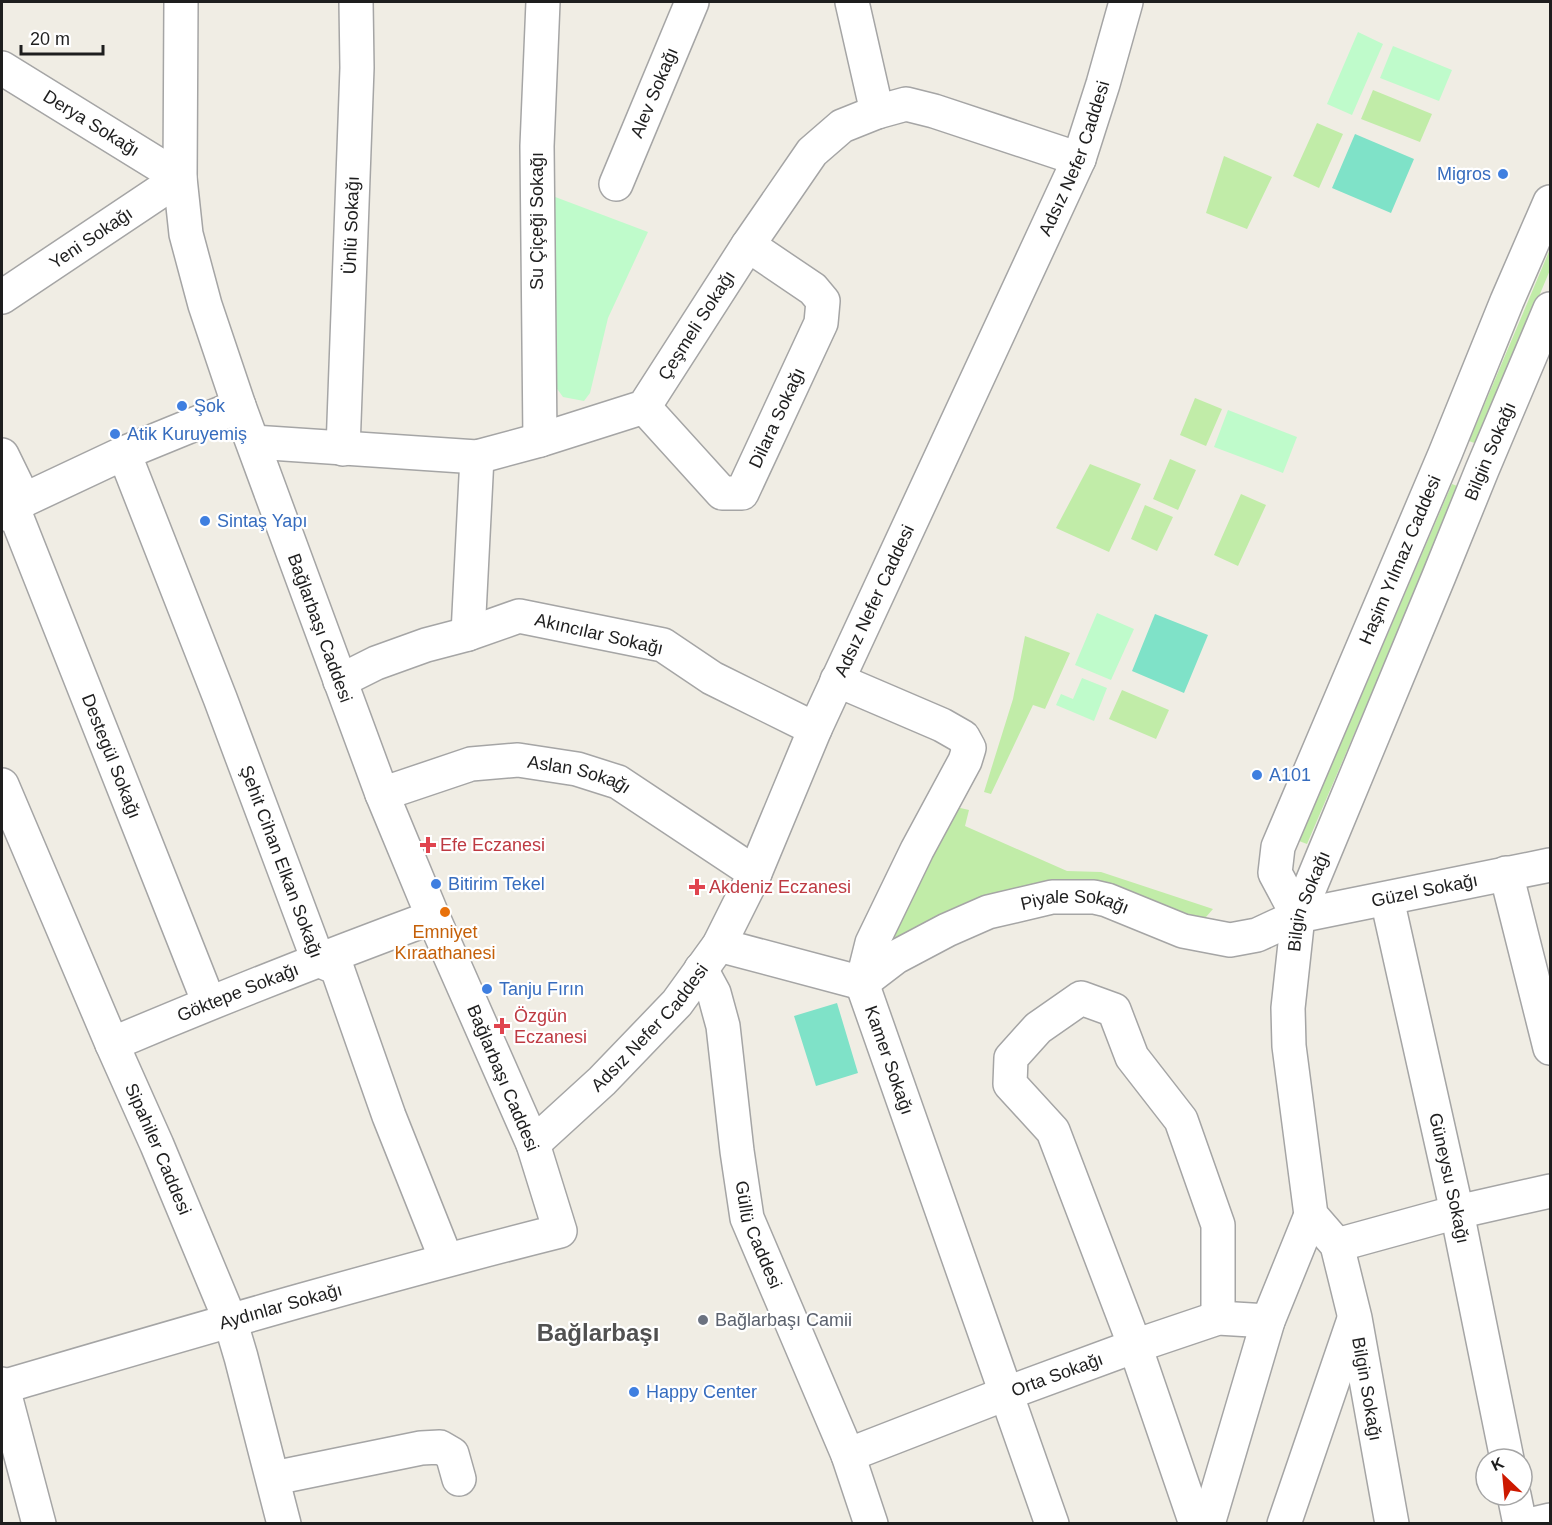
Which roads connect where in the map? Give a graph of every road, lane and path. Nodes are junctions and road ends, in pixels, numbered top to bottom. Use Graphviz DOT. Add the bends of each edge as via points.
graph roads {
  1 [pos="181,2"];
  2 [pos="356,2"];
  3 [pos="543,2"];
  4 [pos="692,2"];
  5 [pos="852,2"];
  6 [pos="1126,2"];
  7 [pos="2,68"];
  8 [pos="877,112"];
  9 [pos="1079,159"];
  10 [pos="180,178"];
  11 [pos="616,184"];
  12 [pos="1551,202"];
  13 [pos="748,245"];
  14 [pos="2,297"];
  15 [pos="1551,309"];
  16 [pos="240,406"];
  17 [pos="644,407"];
  18 [pos="540,440"];
  19 [pos="253,442"];
  20 [pos="343,448"];
  21 [pos="124,453"];
  22 [pos="1445,454"];
  23 [pos="2,455"];
  24 [pos="477,457"];
  25 [pos="1482,470"];
  26 [pos="13,507"];
  27 [pos="468,634"];
  28 [pos="837,680"];
  29 [pos="340,681"];
  30 [pos="815,729"];
  31 [pos="2,785"];
  32 [pos="382,794"];
  33 [pos="1551,864"];
  34 [pos="755,873"];
  35 [pos="1506,873"];
  36 [pos="1387,898"];
  37 [pos="1298,916"];
  38 [pos="433,917"];
  39 [pos="710,957"];
  40 [pos="318,960"];
  41 [pos="862,984"];
  42 [pos="209,1003"];
  43 [pos="112,1044"];
  44 [pos="1551,1048"];
  45 [pos="534,1144"];
  46 [pos="1551,1191"];
  47 [pos="1457,1212"];
  48 [pos="1311,1215"];
  49 [pos="560,1230"];
  50 [pos="1336,1245"];
  51 [pos="446,1259"];
  52 [pos="1218,1318"];
  53 [pos="1355,1318"];
  54 [pos="230,1320"];
  55 [pos="1268,1321"];
  56 [pos="1135,1346"];
  57 [pos="2,1386"];
  58 [pos="1005,1394"];
  59 [pos="1505,1447"];
  60 [pos="848,1455"];
  61 [pos="274,1478"];
  62 [pos="459,1479"];
  63 [pos="1516,1507"];
  64 [pos="1551,1520"];
  65 [pos="39,1524"];
  66 [pos="284,1524"];
  67 [pos="871,1524"];
  68 [pos="1052,1524"];
  69 [pos="1196,1524"];
  70 [pos="1208,1524"];
  71 [pos="1284,1524"];
  72 [pos="1392,1524"];
  73 [pos="1520,1524"];
  74 [pos="1533,1524"];
  1 -- 10 [label="street, Bağlarbaşı Caddesi"];
  2 -- 20 [label="street, Ünlü Sokağı"];
  3 -- 18 [label="street, Su Çiçeği Sokağı" via="537,146"];
  4 -- 11 [label="street, Alev Sokağı"];
  5 -- 8 [label="street"];
  6 -- 9 [label="street, Adsız Nefer Caddesi"];
  7 -- 10 [label="street, Derya Sokağı"];
  8 -- 9 [label="street, Çeşmeli Sokağı" via="906,104"];
  8 -- 13 [label="street, Çeşmeli Sokağı" via="842,126 812,152"];
  9 -- 28 [label="street, Adsız Nefer Caddesi"];
  10 -- 14 [label="street, Yeni Sokağı"];
  10 -- 16 [label="street, Bağlarbaşı Caddesi" via="186,234"];
  12 -- 22 [label="street, Haşim Yılmaz Caddesi"];
  13 -- 17 [label="street, Çeşmeli Sokağı"];
  13 -- 17 [label="street, Dilara Sokağı" via="813,289 823,302 821,323 742,493 722,494"];
  15 -- 25 [label="street, Bilgin Sokağı"];
  16 -- 19 [label="street, Bağlarbaşı Caddesi"];
  16 -- 21 [label="street"];
  17 -- 18 [label="street"];
  18 -- 24 [label="street"];
  19 -- 20 [label="street"];
  19 -- 29 [label="street, Bağlarbaşı Caddesi"];
  20 -- 24 [label="street"];
  21 -- 26 [label="street"];
  21 -- 40 [label="street, Şehit Cihan Elkan Sokağı"];
  22 -- 25 [label="street"];
  22 -- 37 [label="street, Haşim Yılmaz Caddesi" via="1278,847 1275,873"];
  23 -- 26 [label="street, Destegül Sokağı"];
  24 -- 27 [label="street"];
  25 -- 37 [label="street, Bilgin Sokağı"];
  26 -- 42 [label="street, Destegül Sokağı"];
  27 -- 29 [label="street, Akıncılar Sokağı" via="376,663"];
  27 -- 30 [label="street, Akıncılar Sokağı" via="519,616 663,645 712,678"];
  28 -- 30 [label="street, Adsız Nefer Caddesi"];
  28 -- 41 [label="street, Kamer Sokağı" via="942,725 963,737 969,748 872,943"];
  29 -- 32 [label="street, Bağlarbaşı Caddesi"];
  30 -- 34 [label="street, Adsız Nefer Caddesi"];
  31 -- 43 [label="street, Sipahiler Caddesi"];
  32 -- 34 [label="street, Aslan Sokağı" via="471,764 518,760 577,769 618,782"];
  32 -- 38 [label="street, Bağlarbaşı Caddesi"];
  33 -- 35 [label="street, Güzel Sokağı"];
  34 -- 39 [label="street, Adsız Nefer Caddesi"];
  35 -- 36 [label="street, Güzel Sokağı"];
  35 -- 44 [label="street"];
  36 -- 37 [label="street, Güzel Sokağı"];
  36 -- 47 [label="street, Güneysu Sokağı"];
  37 -- 41 [label="street, Piyale Sokağı" via="1257,935 1230,940 1183,931 1107,900 1052,897 988,912 947,930 897,957"];
  37 -- 48 [label="street, Bilgin Sokağı" via="1288,1008 1289,1046"];
  38 -- 40 [label="street, Göktepe Sokağı"];
  38 -- 45 [label="street, Bağlarbaşı Caddesi"];
  39 -- 41 [label="street"];
  39 -- 45 [label="street, Adsız Nefer Caddesi" via="662,1019"];
  39 -- 60 [label="street, Güllü Caddesi" via="723,1026 747,1218"];
  40 -- 42 [label="street, Göktepe Sokağı"];
  40 -- 51 [label="street, Şehit Cihan Elkan Sokağı" via="337,968 389,1116"];
  41 -- 58 [label="street, Kamer Sokağı"];
  42 -- 43 [label="street, Göktepe Sokağı"];
  43 -- 54 [label="street, Sipahiler Caddesi"];
  45 -- 49 [label="street, Bağlarbaşı Caddesi"];
  46 -- 47 [label="street"];
  47 -- 50 [label="street"];
  47 -- 59 [label="street, Güneysu Sokağı"];
  48 -- 50 [label="street, Bilgin Sokağı"];
  48 -- 55 [label="street"];
  49 -- 51 [label="street, Aydınlar Sokağı"];
  50 -- 53 [label="street, Bilgin Sokağı"];
  51 -- 54 [label="street, Aydınlar Sokağı"];
  52 -- 55 [label="street, Orta Sokağı"];
  52 -- 56 [label="street, Orta Sokağı"];
  52 -- 56 [label="street" via="1218,1225 1181,1120 1132,1057 1114,1010 1081,998 1038,1028 1011,1058 1010,1084 1053,1131"];
  53 -- 71 [label="street"];
  53 -- 72 [label="street, Bilgin Sokağı"];
  54 -- 57 [label="street, Aydınlar Sokağı"];
  54 -- 61 [label="street, Sipahiler Caddesi"];
  55 -- 70 [label="street"];
  56 -- 58 [label="street, Orta Sokağı"];
  56 -- 69 [label="street"];
  57 -- 65 [label="street"];
  58 -- 60 [label="street, Orta Sokağı"];
  58 -- 68 [label="street, Kamer Sokağı"];
  60 -- 67 [label="street, Güllü Caddesi"];
  61 -- 62 [label="street" via="440,1447 452,1454"];
  61 -- 66 [label="street, Sipahiler Caddesi"];
  63 -- 73 [label="street"];
  64 -- 74 [label="street"];
}
